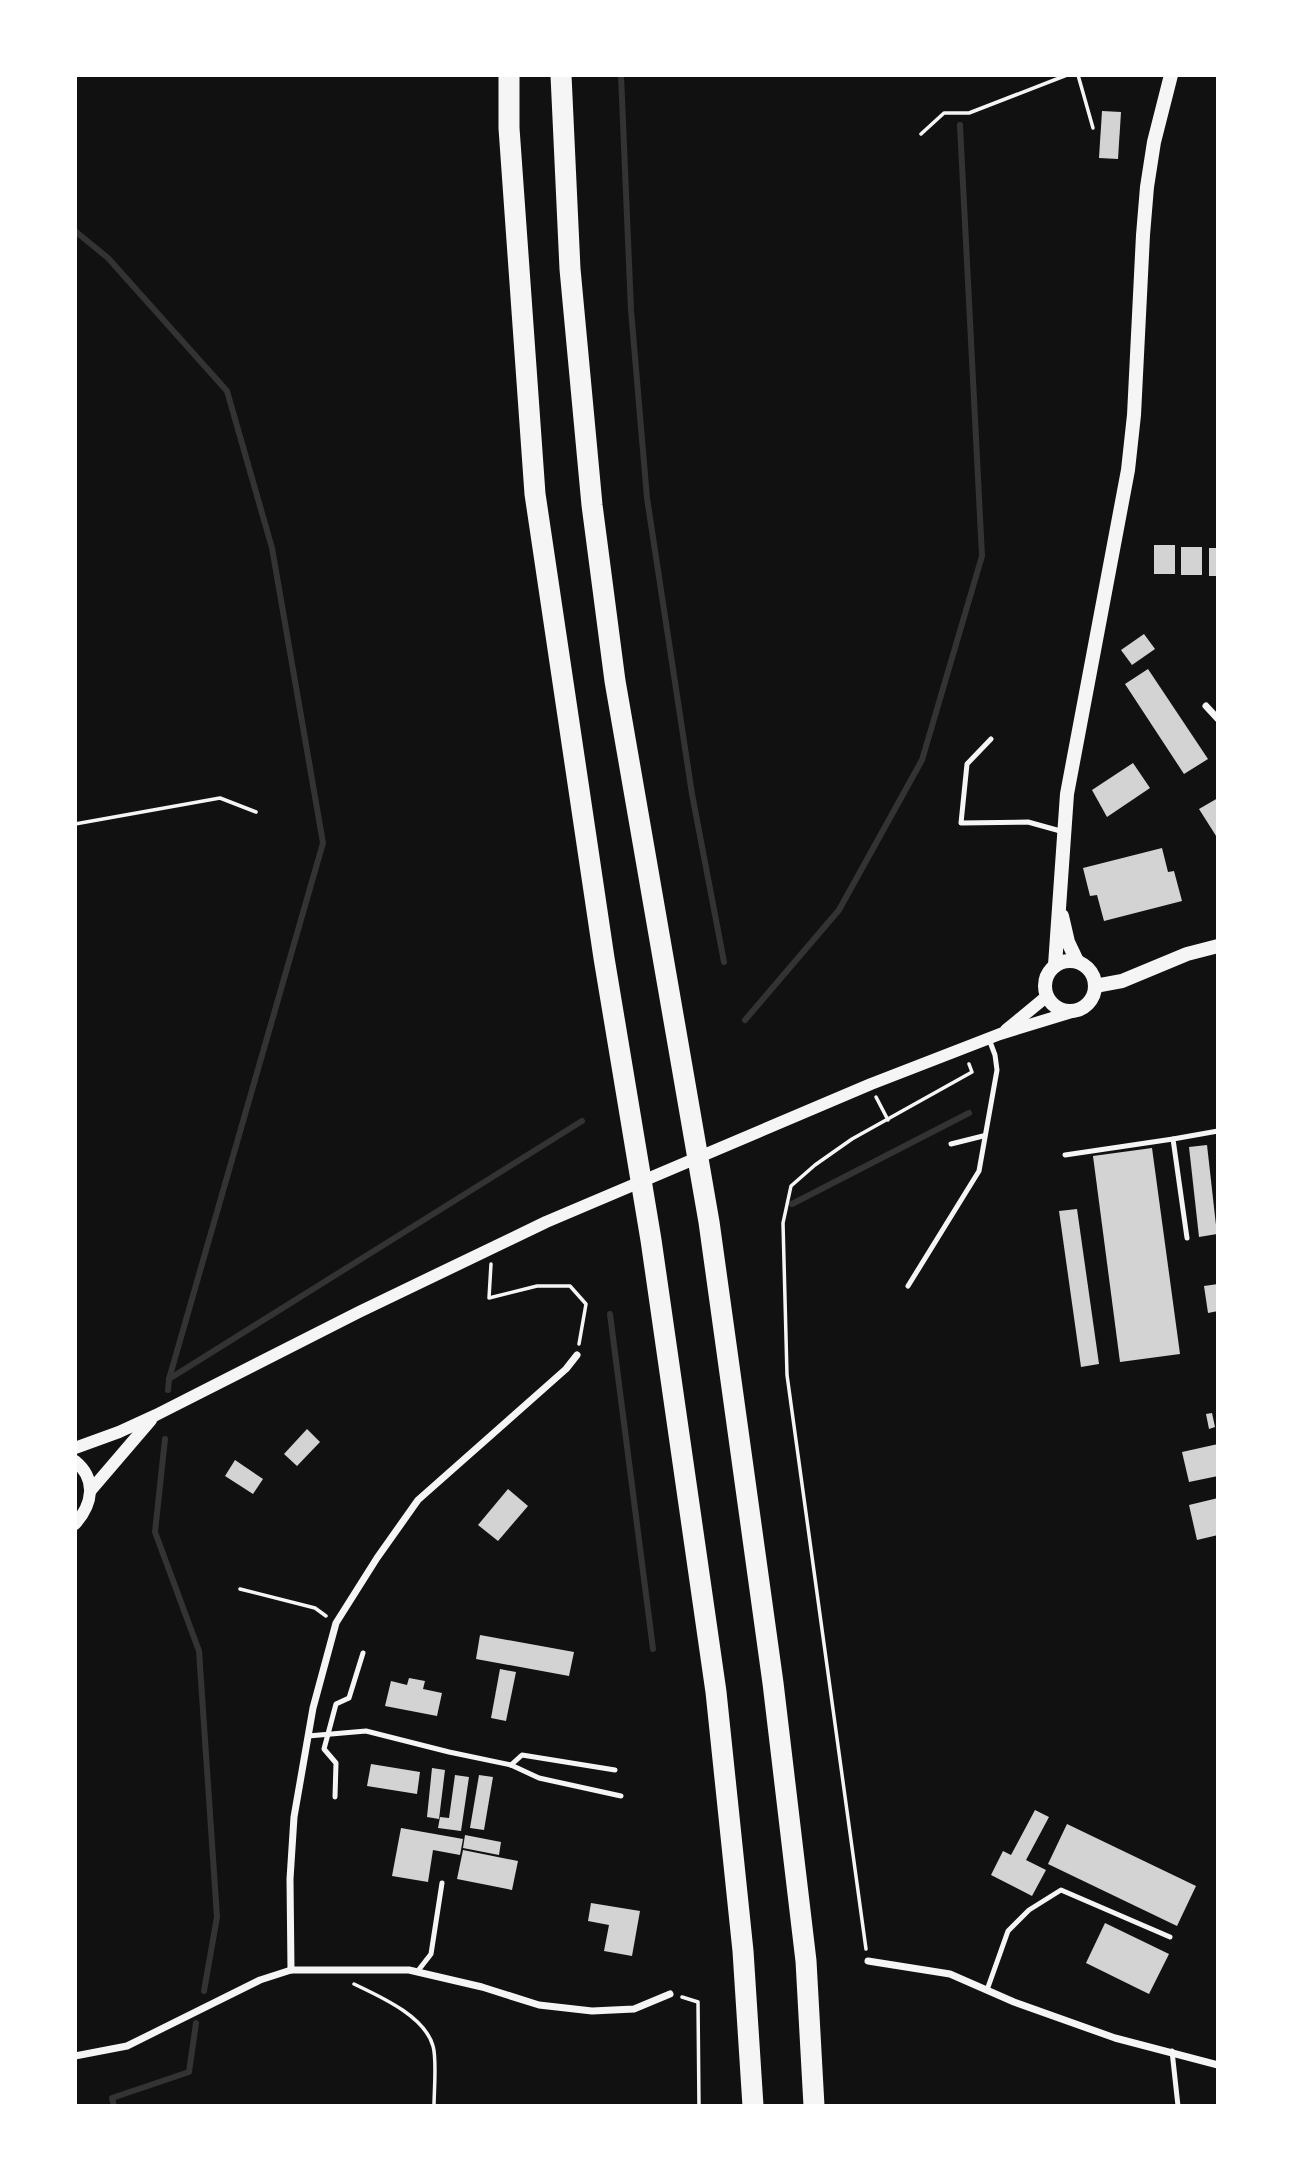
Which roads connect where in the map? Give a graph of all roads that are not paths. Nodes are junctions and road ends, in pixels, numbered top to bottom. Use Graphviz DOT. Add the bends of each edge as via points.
graph roads {
  1 [pos="509,75"];
  2 [pos="561,75"];
  3 [pos="1171,75"];
  4 [pos="1206,706"];
  5 [pos="1218,719"];
  6 [pos="991,739"];
  7 [pos="1064,832"];
  8 [pos="1058,901"];
  9 [pos="1218,946"];
  10 [pos="1077,961"];
  11 [pos="1055,965"];
  12 [pos="1095,986"];
  13 [pos="1046,997"];
  14 [pos="1075,1011"];
  15 [pos="995,1037"];
  16 [pos="1218,1131"];
  17 [pos="983,1136"];
  18 [pos="1173,1139"];
  19 [pos="951,1144"];
  20 [pos="1065,1155"];
  21 [pos="1187,1238"];
  22 [pos="908,1286"];
  23 [pos="577,1355"];
  24 [pos="156,1415"];
  25 [pos="75,1448"];
  26 [pos="75,1461"];
  27 [pos="91,1490"];
  28 [pos="75,1524"];
  29 [pos="363,1653"];
  30 [pos="328,1734"];
  31 [pos="308,1736"];
  32 [pos="511,1765"];
  33 [pos="615,1770"];
  34 [pos="621,1796"];
  35 [pos="335,1797"];
  36 [pos="442,1883"];
  37 [pos="1170,1937"];
  38 [pos="868,1961"];
  39 [pos="291,1970"];
  40 [pos="417,1972"];
  41 [pos="987,1990"];
  42 [pos="670,1994"];
  43 [pos="1172,2051"];
  44 [pos="75,2056"];
  45 [pos="1218,2065"];
  46 [pos="753,2106"];
  47 [pos="814,2106"];
  48 [pos="1178,2106"];
  1 -- 46 [label="highway" via="535,494 716,1692 743,1951"];
  2 -- 47 [label="highway" via="570,269 592,505 615,681 709,1222 773,1683 806,1961"];
  3 -- 7 [label="main road" via="1147,187 1128,470 1080,714"];
  4 -- 5 [label="street"];
  6 -- 7 [label="lane" via="967,764 961,823 1028,822"];
  7 -- 8 [label="main road"];
  8 -- 10 [label="main road"];
  8 -- 11 [label="main road"];
  9 -- 12 [label="main road" via="1122,981"];
  10 -- 11 [label="main road"];
  10 -- 12 [label="main road" via="1091,971"];
  11 -- 13 [label="main road" via="1044,983"];
  12 -- 14 [label="main road" via="1091,1000"];
  13 -- 14 [label="main road" via="1058,1009"];
  13 -- 15 [label="street"];
  14 -- 15 [label="street"];
  15 -- 17 [label="lane" via="997,1069"];
  15 -- 24 [label="street" via="870,1084 546,1222"];
  16 -- 18 [label="lane"];
  17 -- 19 [label="lane"];
  17 -- 22 [label="lane" via="978,1171"];
  18 -- 20 [label="lane"];
  18 -- 21 [label="lane"];
  23 -- 31 [label="street" via="418,1500 336,1623"];
  24 -- 25 [label="street"];
  24 -- 27 [label="street"];
  26 -- 27 [label="street" via="86,1473"];
  27 -- 28 [label="street" via="90,1503"];
  29 -- 30 [label="lane" via="349,1698 336,1704"];
  30 -- 31 [label="lane"];
  30 -- 32 [label="lane" via="366,1731"];
  30 -- 35 [label="lane" via="324,1749 336,1763"];
  31 -- 39 [label="street" via="294,1817"];
  32 -- 33 [label="lane" via="522,1755"];
  32 -- 34 [label="lane" via="539,1778"];
  36 -- 40 [label="lane" via="431,1954"];
  37 -- 41 [label="lane" via="1061,1890 1029,1910 1008,1931"];
  38 -- 41 [label="street" via="950,1974"];
  39 -- 40 [label="street"];
  39 -- 44 [label="street" via="260,1980 127,2046"];
  40 -- 42 [label="street" via="539,2005 592,2011 634,2009"];
  41 -- 43 [label="street" via="1115,2038"];
  43 -- 45 [label="street"];
  43 -- 48 [label="lane"];
}
